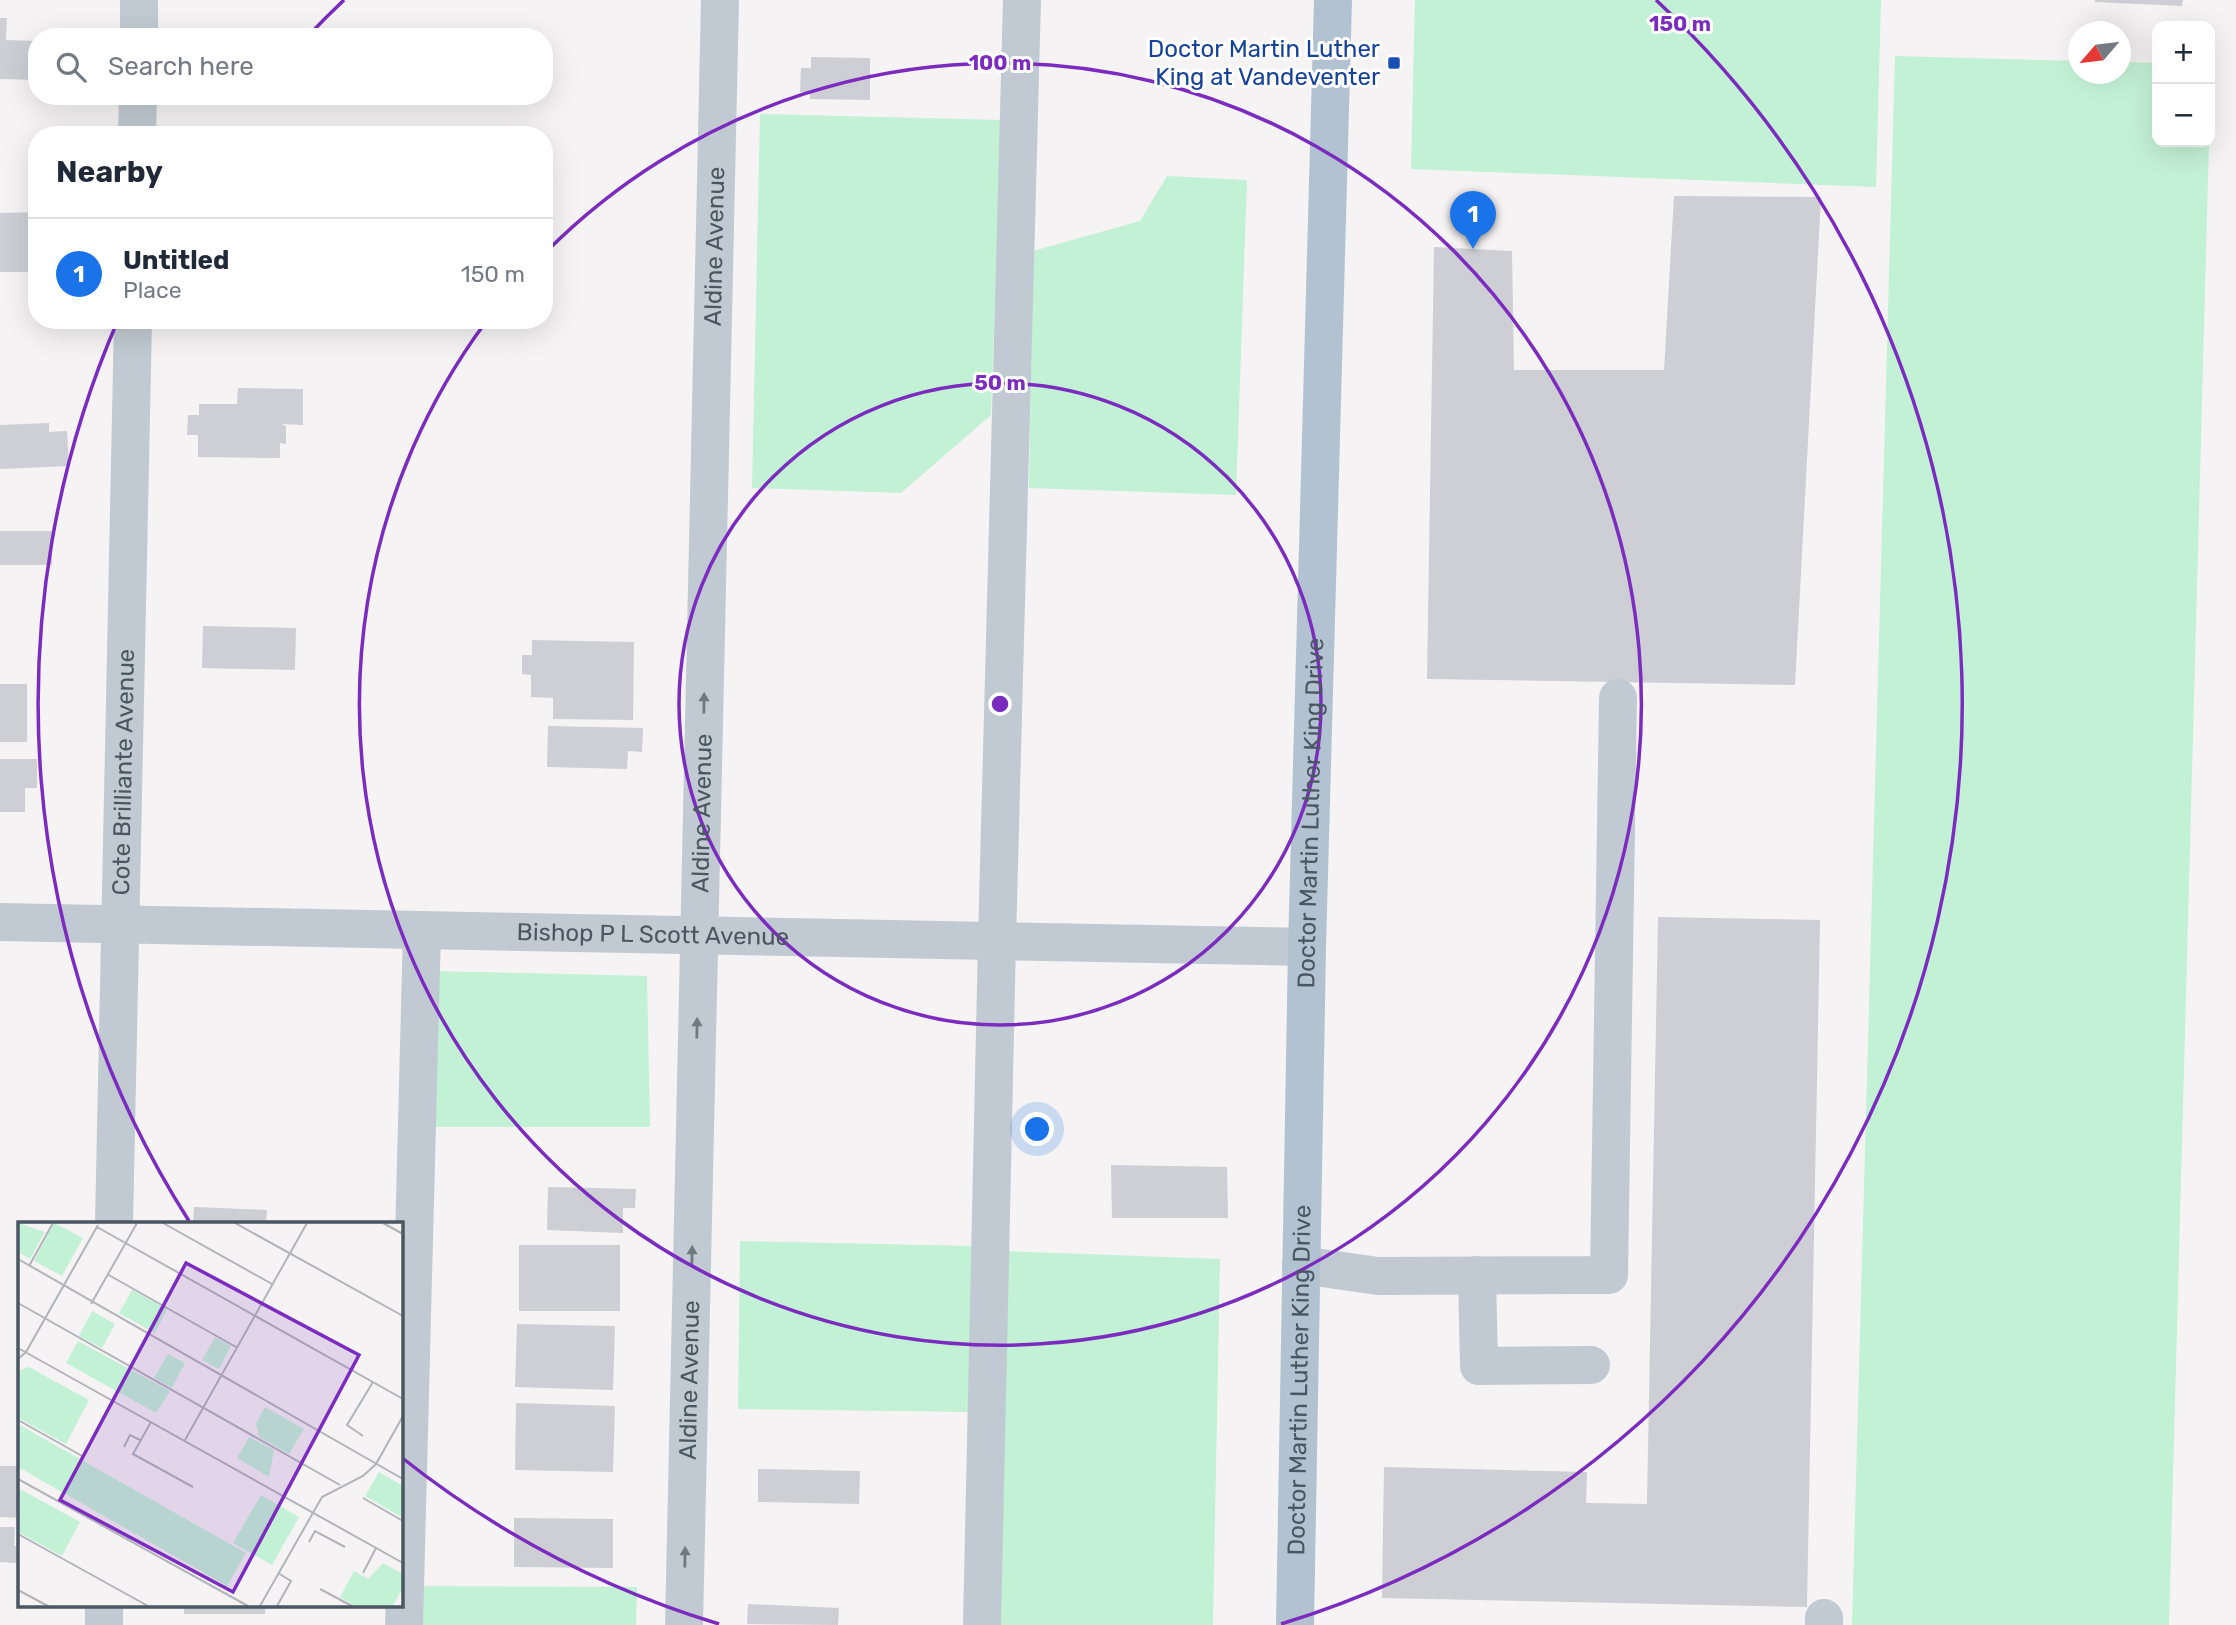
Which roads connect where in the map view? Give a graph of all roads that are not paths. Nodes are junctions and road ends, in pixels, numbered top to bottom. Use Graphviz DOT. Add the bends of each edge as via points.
graph roads {
  1 [pos="139,0"];
  2 [pos="720,0"];
  3 [pos="1022,0"];
  4 [pos="1333,0"];
  5 [pos="139,28"];
  6 [pos="138,105"];
  7 [pos="137,126"];
  8 [pos="134,329"];
  9 [pos="1618,698"];
  10 [pos="0,922"];
  11 [pos="122,925"];
  12 [pos="422,930"];
  13 [pos="699,934"];
  14 [pos="997,940"];
  15 [pos="1307,947"];
  16 [pos="114,1222"];
  17 [pos="1301,1265"];
  18 [pos="1476,1275"];
  19 [pos="1591,1364"];
  20 [pos="404,1625"];
  21 [pos="684,1625"];
  22 [pos="982,1625"];
  23 [pos="1295,1625"];
  1 -- 5 [label="street"];
  13 -- 2 [label="street, Aldine Avenue, one-way"];
  3 -- 14 [label="street"];
  4 -- 15 [label="main road, Doctor Martin Luther King Drive"];
  6 -- 7 [label="street"];
  8 -- 11 [label="street, Cote Brilliante Avenue"];
  9 -- 18 [label="street" via="1609,1275"];
  10 -- 11 [label="street, Bishop P L Scott Avenue"];
  11 -- 12 [label="street, Bishop P L Scott Avenue"];
  11 -- 16 [label="street, Cote Brilliante Avenue"];
  12 -- 13 [label="street, Bishop P L Scott Avenue"];
  12 -- 20 [label="street"];
  13 -- 14 [label="street, Bishop P L Scott Avenue"];
  21 -- 13 [label="street, Aldine Avenue, one-way"];
  14 -- 15 [label="street, Bishop P L Scott Avenue"];
  14 -- 22 [label="street"];
  15 -- 17 [label="main road, Doctor Martin Luther King Drive"];
  17 -- 18 [label="street" via="1371,1275"];
  17 -- 23 [label="main road, Doctor Martin Luther King Drive"];
  18 -- 19 [label="street" via="1479,1366"];
}
